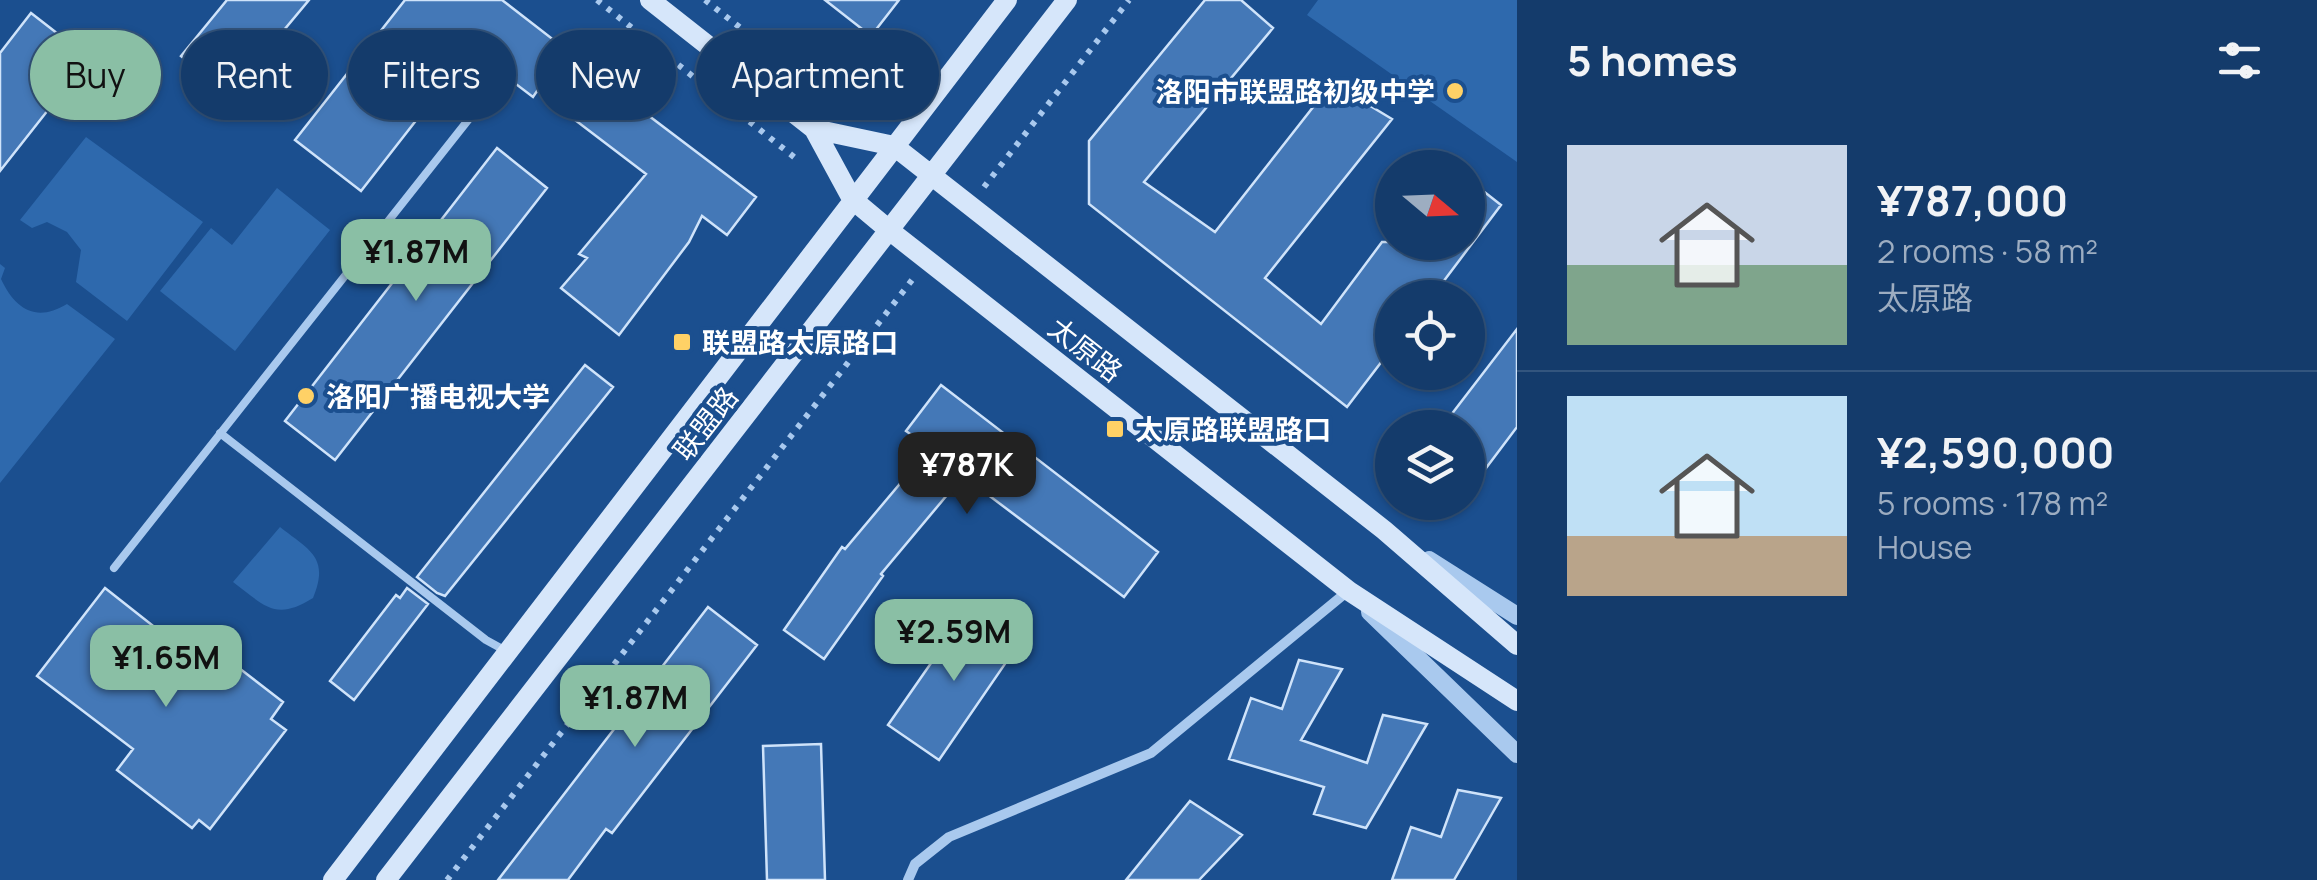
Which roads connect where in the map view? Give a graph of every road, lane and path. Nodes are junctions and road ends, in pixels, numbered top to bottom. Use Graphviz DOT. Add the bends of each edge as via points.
graph roads {
  1 [pos="597,0"];
  2 [pos="650,0"];
  3 [pos="705,0"];
  4 [pos="1006,0"];
  5 [pos="1067,0"];
  6 [pos="1129,0"];
  7 [pos="743,30"];
  8 [pos="468,120"];
  9 [pos="814,129"];
  10 [pos="894,146"];
  11 [pos="803,164"];
  12 [pos="932,175"];
  13 [pos="852,198"];
  14 [pos="970,205"];
  15 [pos="890,230"];
  16 [pos="928,260"];
  17 [pos="220,433"];
  18 [pos="1384,530"];
  19 [pos="114,568"];
  20 [pos="1348,591"];
  21 [pos="1517,616"];
  22 [pos="1517,646"];
  23 [pos="506,651"];
  24 [pos="1517,701"];
  25 [pos="1517,754"];
  26 [pos="333,880"];
  27 [pos="386,880"];
  28 [pos="447,880"];
  29 [pos="908,880"];
  1 -- 11 [label="path"];
  2 -- 9 [label="main road, 太原路"];
  3 -- 7 [label="path"];
  4 -- 10 [label="main road, 联盟路"];
  5 -- 12 [label="main road, 联盟路"];
  6 -- 14 [label="path"];
  8 -- 17 [label="lane"];
  9 -- 10 [label="main road, 太原路"];
  9 -- 13 [label="main road, 太原路"];
  10 -- 12 [label="main road, 太原路"];
  10 -- 13 [label="main road, 联盟路"];
  12 -- 14 [label="main road, 太原路"];
  12 -- 15 [label="main road, 联盟路"];
  13 -- 15 [label="main road, 太原路"];
  13 -- 23 [label="main road, 联盟路"];
  14 -- 18 [label="main road, 太原路"];
  15 -- 16 [label="main road, 太原路"];
  15 -- 27 [label="main road, 联盟路"];
  16 -- 20 [label="main road, 太原路"];
  16 -- 28 [label="path"];
  17 -- 19 [label="lane"];
  17 -- 23 [label="lane"];
  18 -- 21 [label="street, 太原路"];
  18 -- 22 [label="main road, 太原路"];
  20 -- 24 [label="main road, 太原路"];
  20 -- 25 [label="street, 太原路"];
  20 -- 29 [label="street" via="1151,753 949,837 916,864"];
  23 -- 26 [label="main road, 联盟路"];
}
